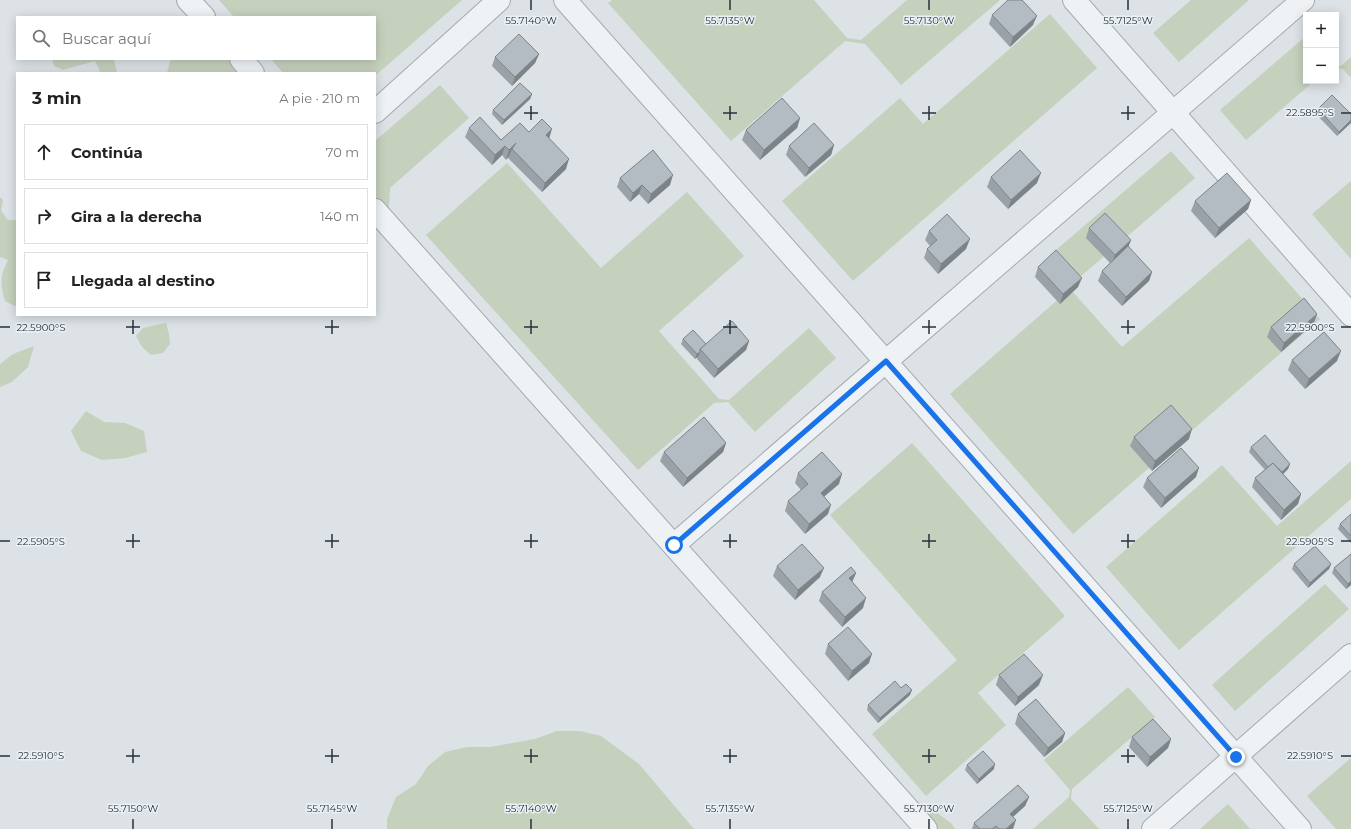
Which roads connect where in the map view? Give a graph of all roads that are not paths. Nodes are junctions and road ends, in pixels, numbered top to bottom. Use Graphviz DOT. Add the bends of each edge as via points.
graph roads {
  1 [pos="188,0"];
  2 [pos="499,0"];
  3 [pos="565,0"];
  4 [pos="1074,0"];
  5 [pos="1303,0"];
  6 [pos="203,16"];
  7 [pos="242,60"];
  8 [pos="252,72"];
  9 [pos="376,111"];
  10 [pos="1173,113"];
  11 [pos="376,211"];
  12 [pos="1351,315"];
  13 [pos="886,361"];
  14 [pos="674,545"];
  15 [pos="1351,655"];
  16 [pos="1236,757"];
  17 [pos="926,829"];
  18 [pos="1153,829"];
  19 [pos="1300,829"];
  1 -- 6 [label="street"];
  2 -- 9 [label="street"];
  3 -- 13 [label="street"];
  4 -- 10 [label="street"];
  5 -- 10 [label="street"];
  7 -- 8 [label="street"];
  10 -- 12 [label="street"];
  10 -- 13 [label="street"];
  11 -- 14 [label="street"];
  13 -- 14 [label="street"];
  13 -- 16 [label="street"];
  14 -- 17 [label="street"];
  15 -- 16 [label="street"];
  16 -- 18 [label="street"];
  16 -- 19 [label="street"];
}
